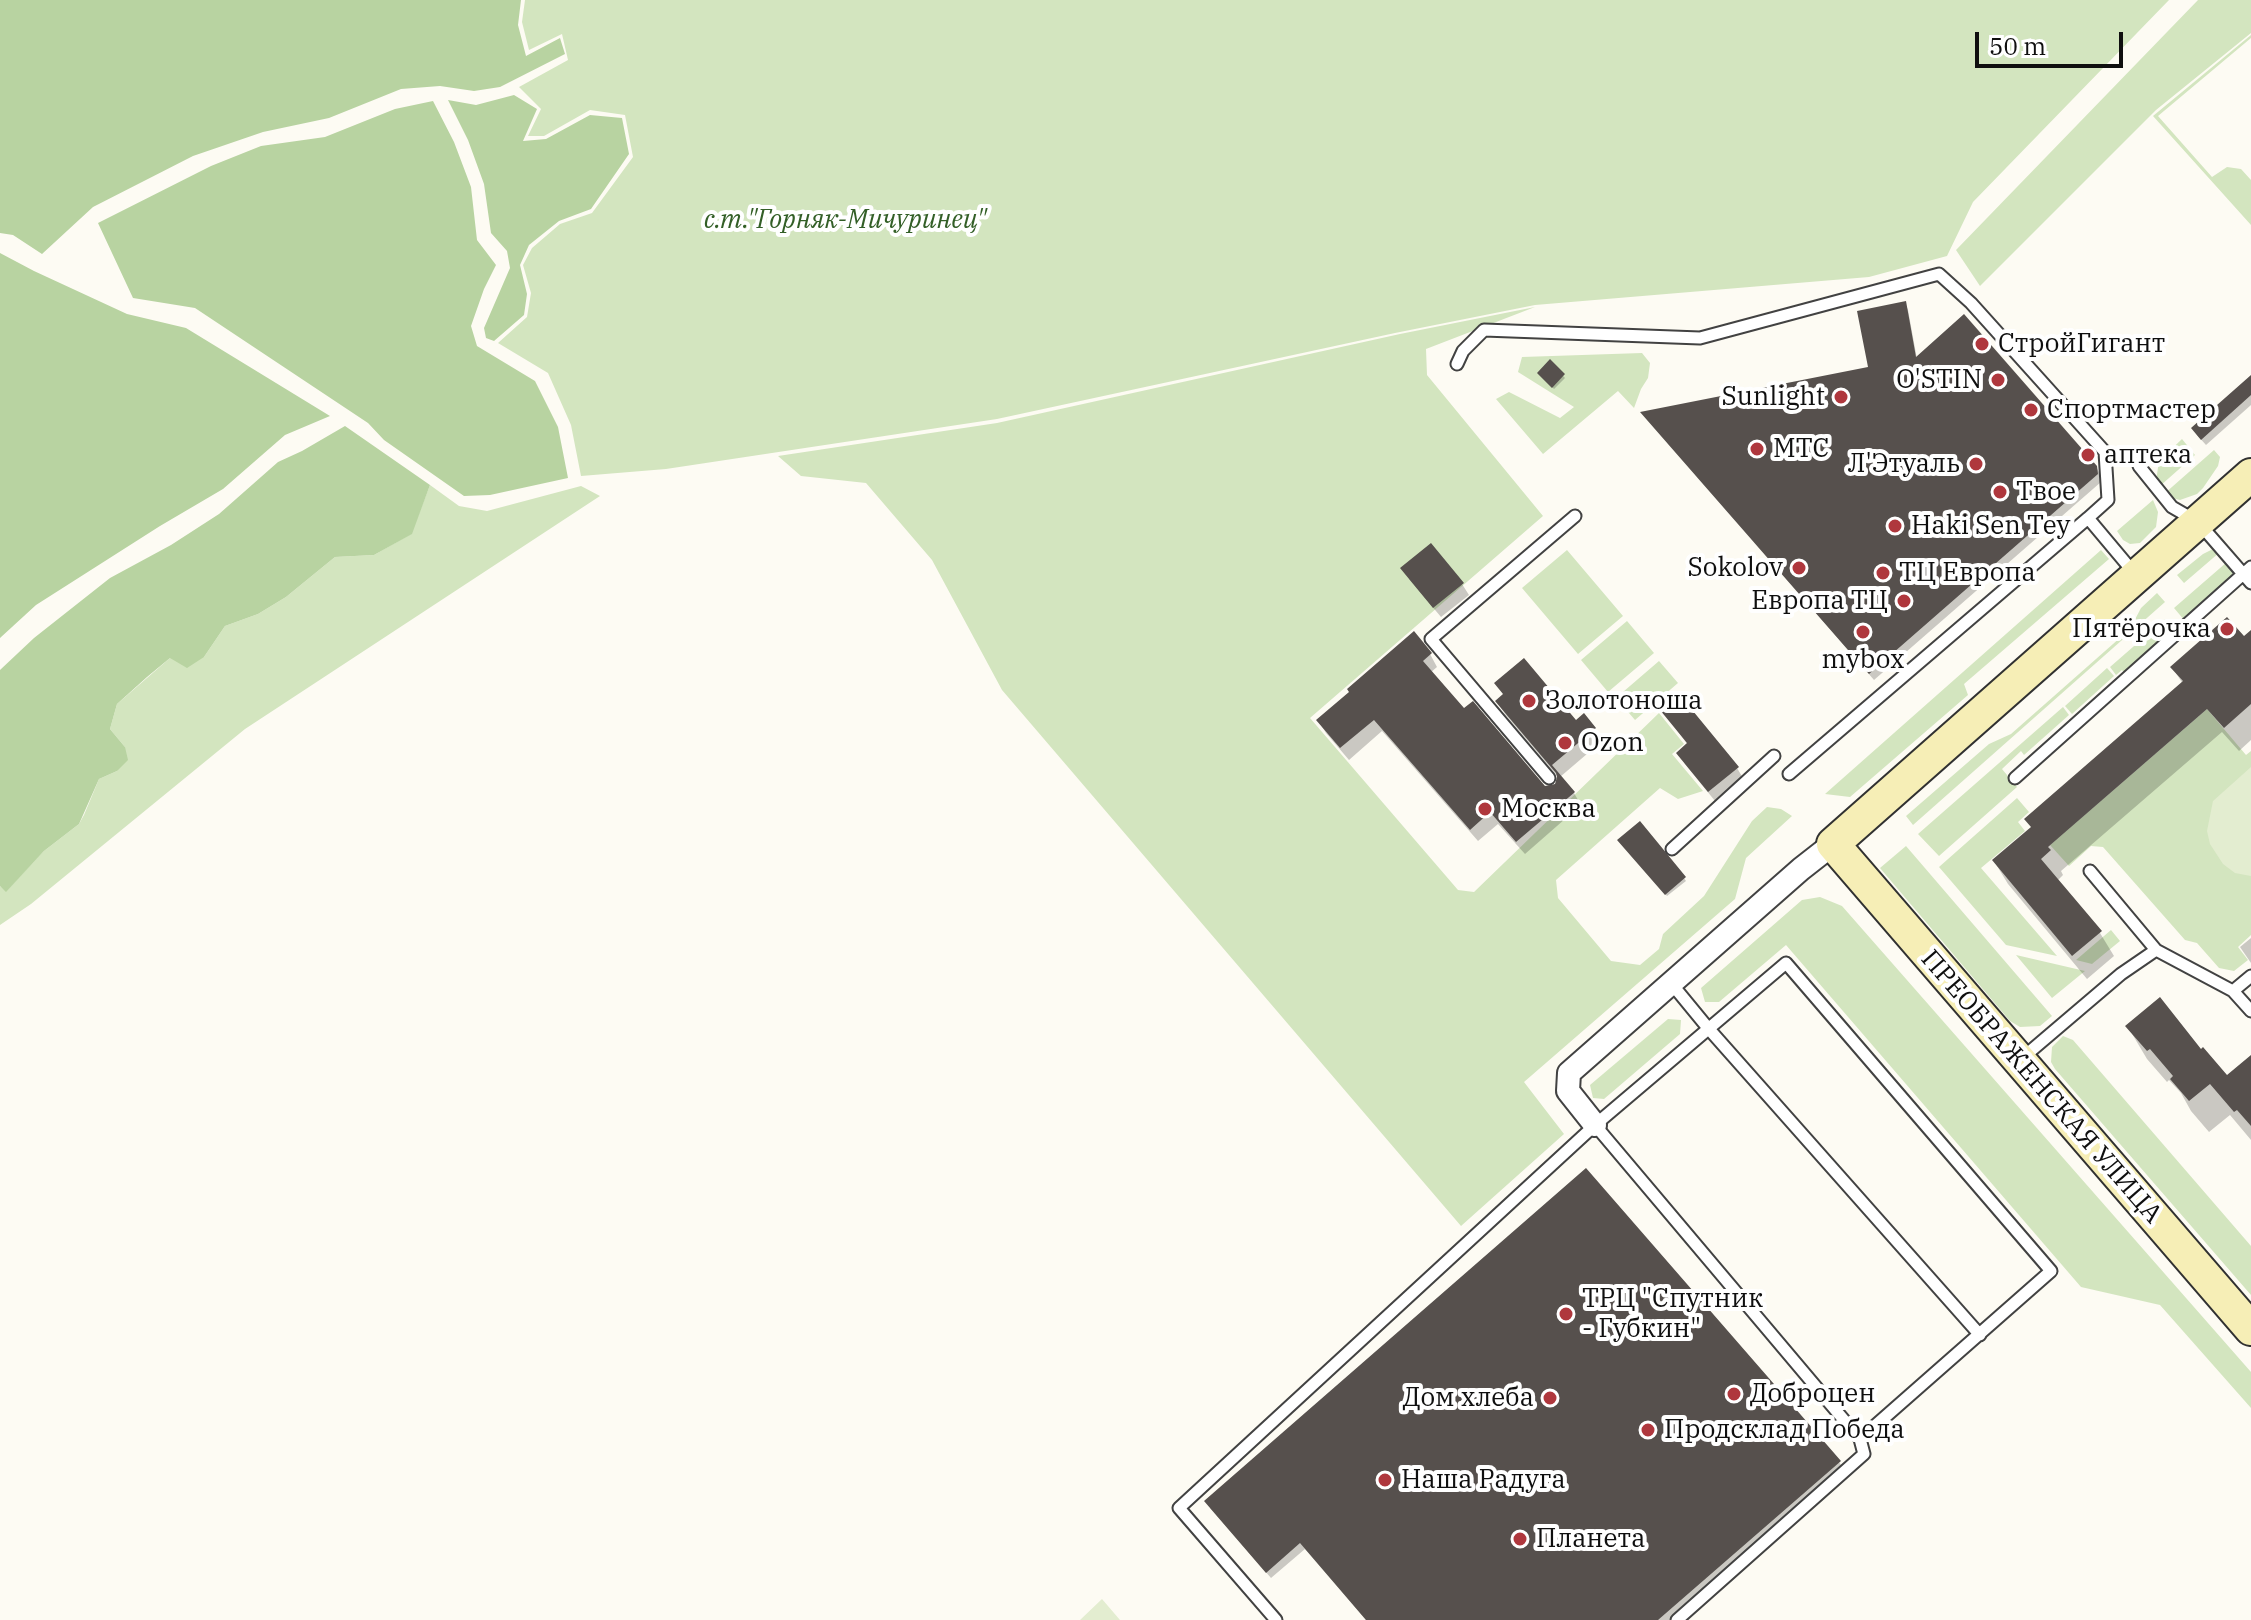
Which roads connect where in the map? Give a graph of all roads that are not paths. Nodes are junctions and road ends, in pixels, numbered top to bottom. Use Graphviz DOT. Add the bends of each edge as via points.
graph roads {
  1 [pos="1457,364"];
  2 [pos="2139,466"];
  3 [pos="2251,475"];
  4 [pos="1575,516"];
  5 [pos="2088,518"];
  6 [pos="2198,522"];
  7 [pos="2248,574"];
  8 [pos="2137,576"];
  9 [pos="1774,756"];
  10 [pos="1789,774"];
  11 [pos="1549,778"];
  12 [pos="2015,778"];
  13 [pos="1833,844"];
  14 [pos="1672,849"];
  15 [pos="2090,871"];
  16 [pos="2156,950"];
  17 [pos="2251,976"];
  18 [pos="1671,983"];
  19 [pos="2233,991"];
  20 [pos="2251,1011"];
  21 [pos="1708,1028"];
  22 [pos="2018,1062"];
  23 [pos="1595,1125"];
  24 [pos="2251,1329"];
  25 [pos="1980,1335"];
  26 [pos="1860,1439"];
  27 [pos="1276,1620"];
  28 [pos="1677,1620"];
  1 -- 5 [label="lane" via="1484,330 1700,338 1939,274 2105,452 2108,500"];
  2 -- 6 [label="lane" via="2172,507"];
  3 -- 6 [label="main road"];
  4 -- 11 [label="lane" via="1431,639"];
  5 -- 8 [label="lane"];
  5 -- 10 [label="lane"];
  6 -- 7 [label="lane"];
  6 -- 8 [label="main road"];
  7 -- 12 [label="lane"];
  8 -- 13 [label="main road"];
  9 -- 14 [label="lane"];
  13 -- 18 [label="street"];
  13 -- 22 [label="main road, ПРЕОБРАЖЕНСКАЯ УЛИЦА"];
  15 -- 16 [label="lane"];
  16 -- 19 [label="lane"];
  16 -- 22 [label="lane"];
  17 -- 19 [label="lane"];
  18 -- 21 [label="lane"];
  18 -- 23 [label="street" via="1569,1073 1568,1091"];
  19 -- 20 [label="lane"];
  21 -- 23 [label="lane"];
  21 -- 25 [label="lane"];
  21 -- 25 [label="lane" via="1786,963 2051,1271"];
  22 -- 24 [label="main road, ПРЕОБРАЖЕНСКАЯ УЛИЦА"];
  23 -- 26 [label="lane"];
  23 -- 27 [label="lane" via="1179,1508"];
  25 -- 26 [label="lane"];
  26 -- 28 [label="lane" via="1864,1454"];
}
